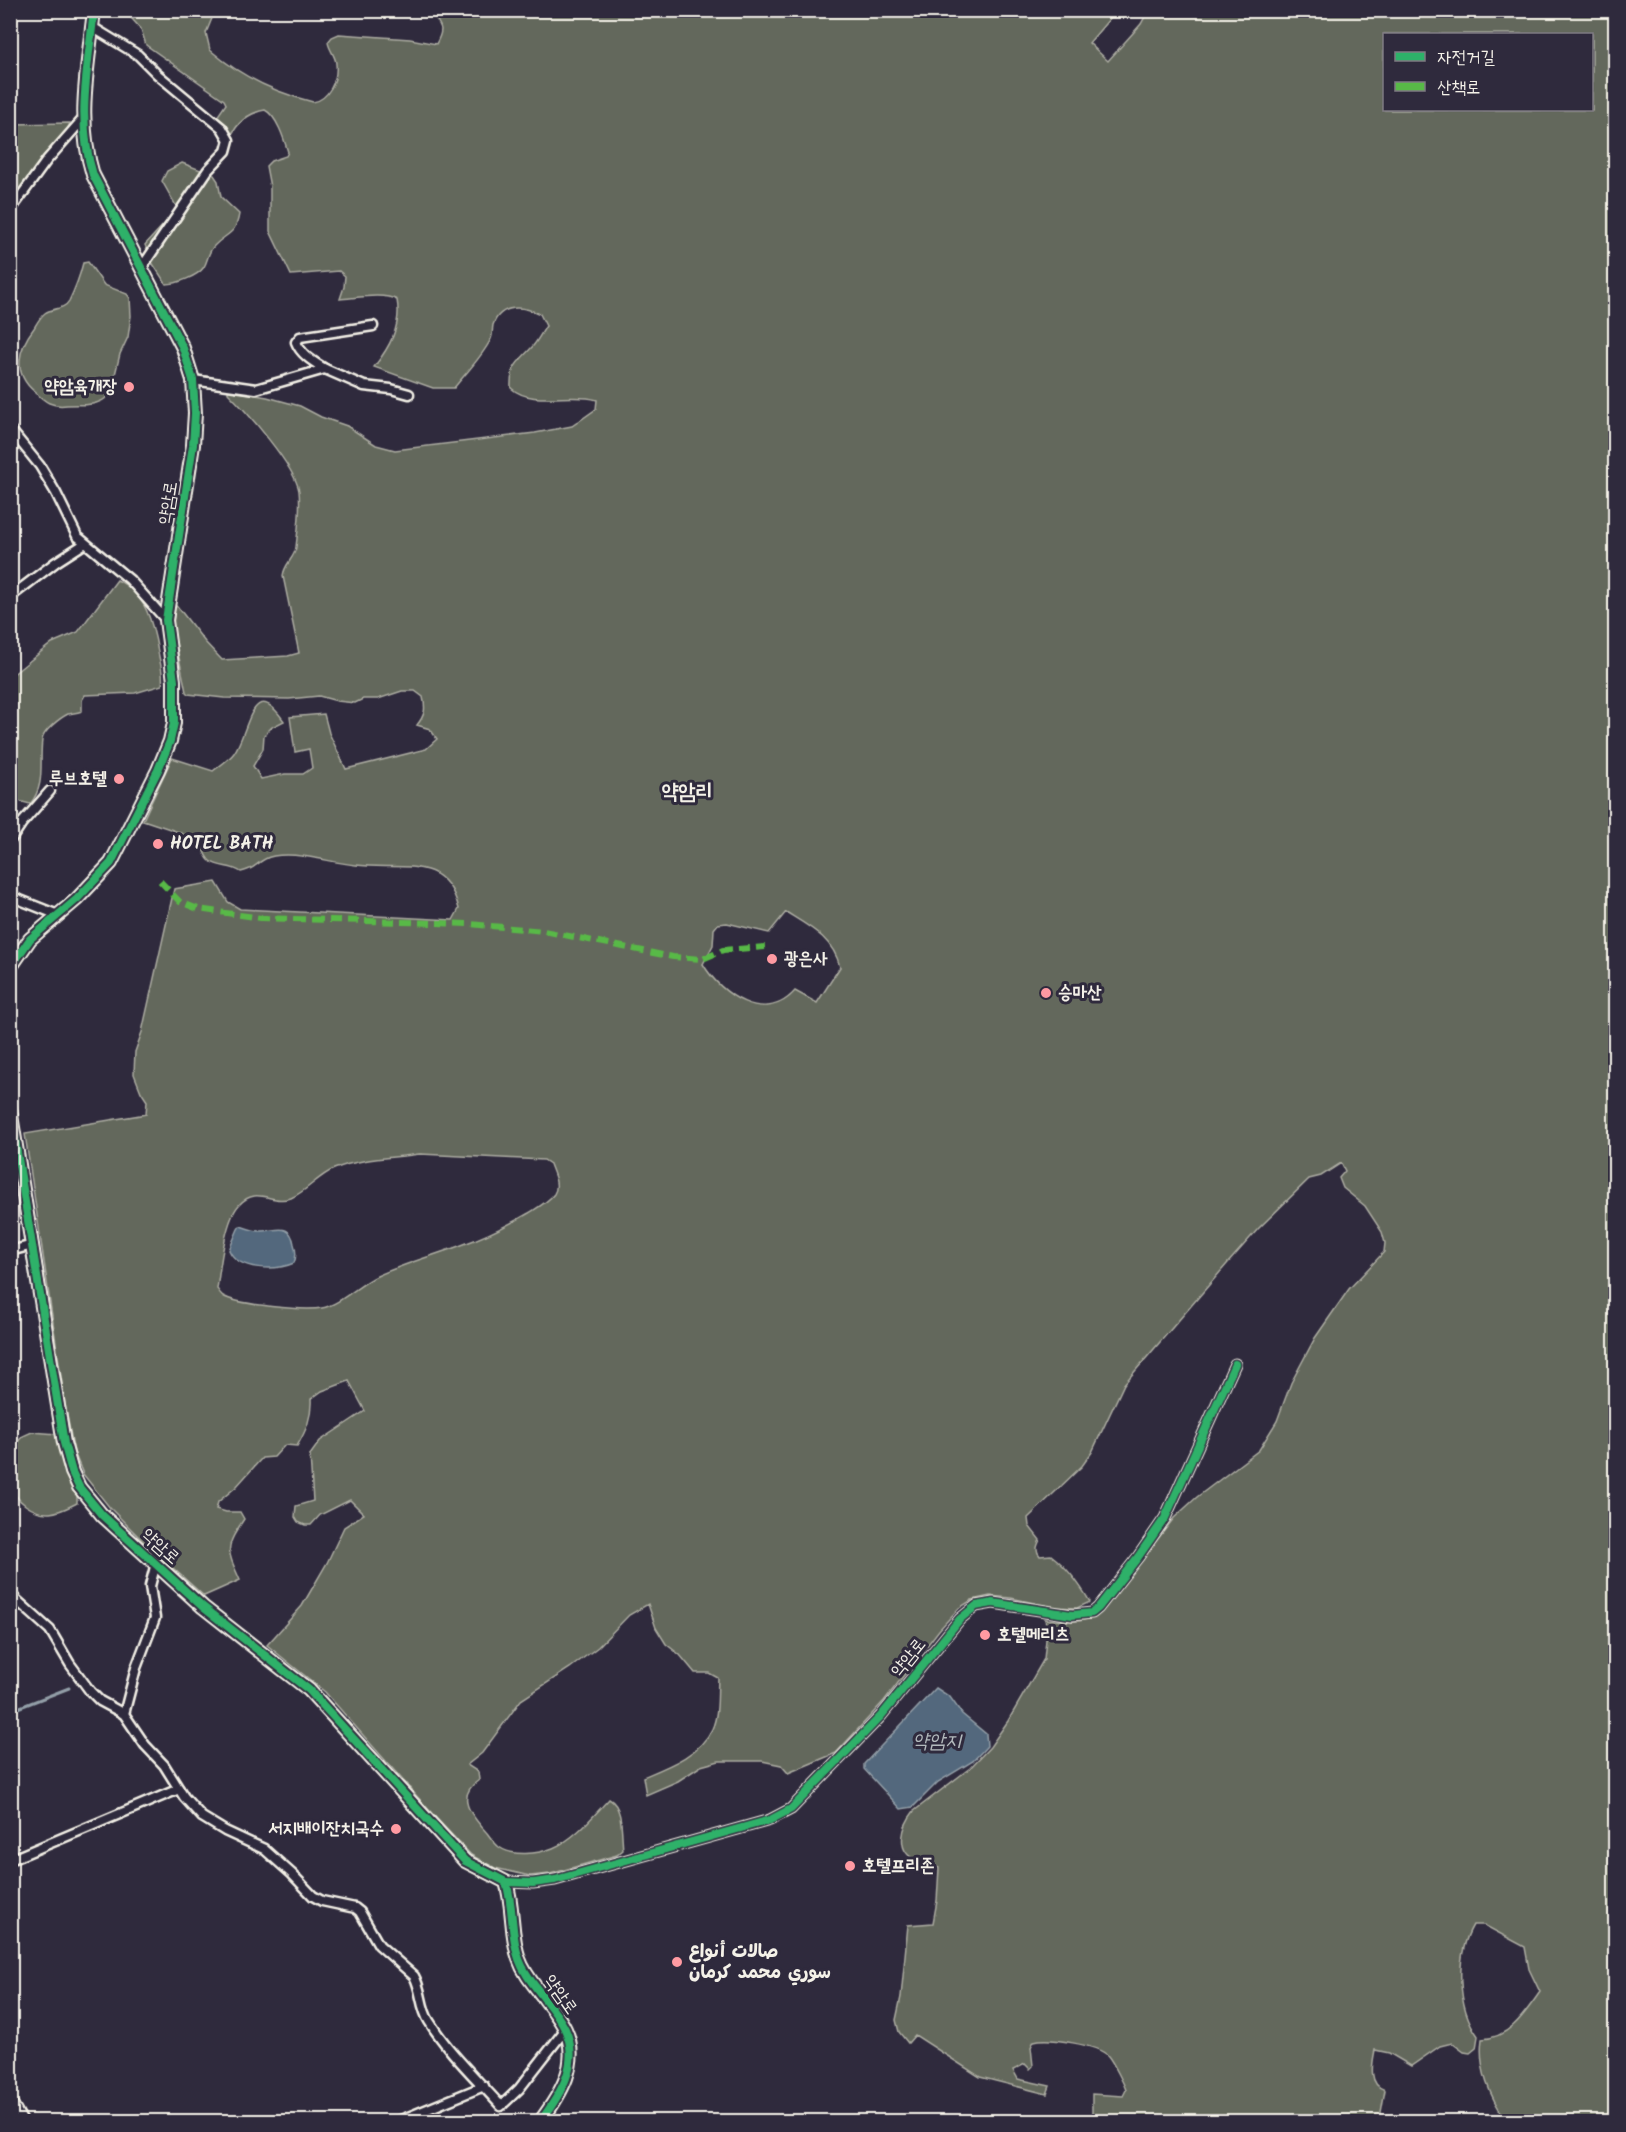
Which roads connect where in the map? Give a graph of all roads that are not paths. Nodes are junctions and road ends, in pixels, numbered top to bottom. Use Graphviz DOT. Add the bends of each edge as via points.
graph roads {
  1 [pos="94,10"];
  2 [pos="92,27"];
  3 [pos="83,118"];
  4 [pos="10,211"];
  5 [pos="142,267"];
  6 [pos="373,326"];
  7 [pos="325,369"];
  8 [pos="193,380"];
  9 [pos="409,394"];
  10 [pos="10,429"];
  11 [pos="84,544"];
  12 [pos="10,597"];
  13 [pos="165,620"];
  14 [pos="50,791"];
  15 [pos="10,841"];
  16 [pos="10,896"];
  17 [pos="58,915"];
  18 [pos="10,968"];
  19 [pos="10,1109"];
  20 [pos="33,1245"];
  21 [pos="10,1251"];
  22 [pos="1235,1364"];
  23 [pos="156,1563"];
  24 [pos="10,1594"];
  25 [pos="124,1714"];
  26 [pos="179,1789"];
  27 [pos="10,1860"];
  28 [pos="506,1882"];
  29 [pos="566,2030"];
  30 [pos="484,2086"];
  31 [pos="10,2099"];
  32 [pos="23,2121"];
  33 [pos="396,2121"];
  34 [pos="540,2121"];
  1 -- 2 [label="street, 약암로"];
  2 -- 3 [label="street, 약암로"];
  2 -- 5 [label="street" via="138,55 222,128 228,140 226,151 208,170"];
  3 -- 4 [label="street"];
  3 -- 5 [label="street, 약암로" via="93,175"];
  5 -- 8 [label="street, 약암로" via="183,348"];
  6 -- 7 [label="street" via="300,338 296,342 299,348"];
  7 -- 8 [label="street" via="256,389"];
  7 -- 9 [label="street" via="364,386"];
  8 -- 13 [label="street, 약암로" via="193,446"];
  10 -- 11 [label="street" via="40,466 73,531"];
  11 -- 12 [label="street"];
  11 -- 13 [label="street" via="129,580"];
  13 -- 17 [label="street, 약암로" via="175,702 165,754 111,863"];
  14 -- 15 [label="street"];
  16 -- 17 [label="street"];
  17 -- 18 [label="street, 약암로" via="30,939"];
  19 -- 20 [label="street, 약암로"];
  20 -- 21 [label="street"];
  20 -- 23 [label="street, 약암로" via="62,1432 72,1472 102,1515"];
  22 -- 28 [label="street, 약암로" via="1165,1518 1092,1612 1063,1615 993,1603 968,1611 881,1716 791,1809 770,1820 555,1880"];
  23 -- 25 [label="street" via="150,1586 155,1618"];
  23 -- 28 [label="street, 약암로" via="203,1608 309,1690 465,1861"];
  24 -- 25 [label="street, 약암로" via="50,1630 90,1691"];
  25 -- 26 [label="street, 약암로"];
  26 -- 27 [label="street"];
  26 -- 30 [label="street, 약암로" via="202,1816 264,1849 313,1896 360,1912 379,1945 414,1976 429,2021"];
  28 -- 29 [label="street, 약암로" via="519,1960"];
  29 -- 30 [label="street, 약암로" via="501,2106"];
  29 -- 34 [label="street, 약암로" via="570,2051 568,2074 562,2090"];
  30 -- 33 [label="street"];
  31 -- 32 [label="street"];
}
